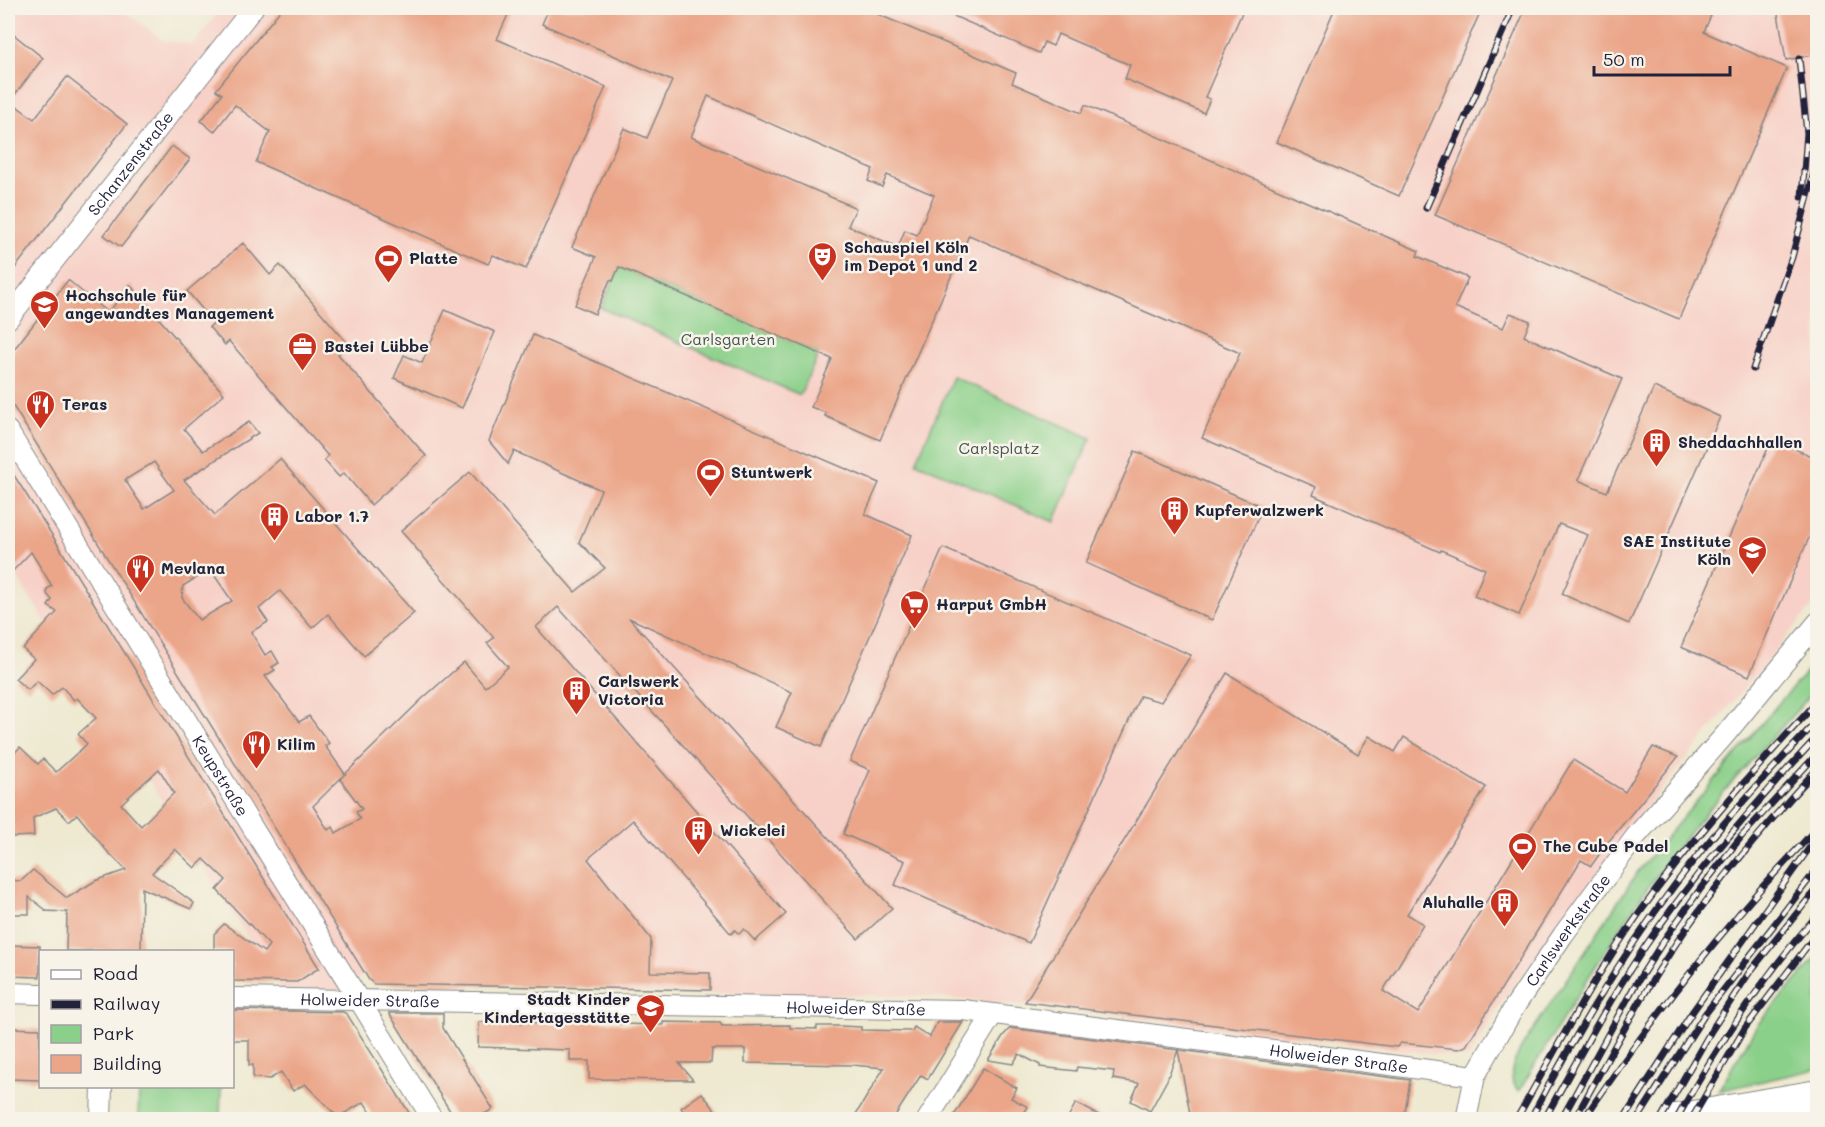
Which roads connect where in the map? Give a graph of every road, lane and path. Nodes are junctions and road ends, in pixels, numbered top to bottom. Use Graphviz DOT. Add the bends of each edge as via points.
graph roads {
  1 [pos="253,8"];
  2 [pos="8,319"];
  3 [pos="8,432"];
  4 [pos="1818,622"];
  5 [pos="8,993"];
  6 [pos="39,994"];
  7 [pos="234,998"];
  8 [pos="359,1000"];
  9 [pos="993,1014"];
  10 [pos="1475,1076"];
  11 [pos="102,1088"];
  12 [pos="1818,1096"];
  13 [pos="1719,1116"];
  14 [pos="101,1119"];
  15 [pos="433,1119"];
  16 [pos="927,1119"];
  17 [pos="1466,1119"];
  18 [pos="1676,1119"];
  1 -- 2 [label="street, Schanzenstraße"];
  3 -- 8 [label="street, Keupstraße"];
  4 -- 10 [label="street, Carlswerkstraße" via="1636,836 1515,1006"];
  5 -- 6 [label="street"];
  7 -- 8 [label="street, Holweider Straße"];
  8 -- 9 [label="street, Holweider Straße" via="952,1010"];
  8 -- 15 [label="street, Keupstraße"];
  9 -- 10 [label="street, Holweider Straße"];
  9 -- 16 [label="street"];
  10 -- 17 [label="street, Carlswerkstraße"];
  11 -- 14 [label="street"];
  12 -- 13 [label="main road"];
  13 -- 18 [label="main road"];
}
